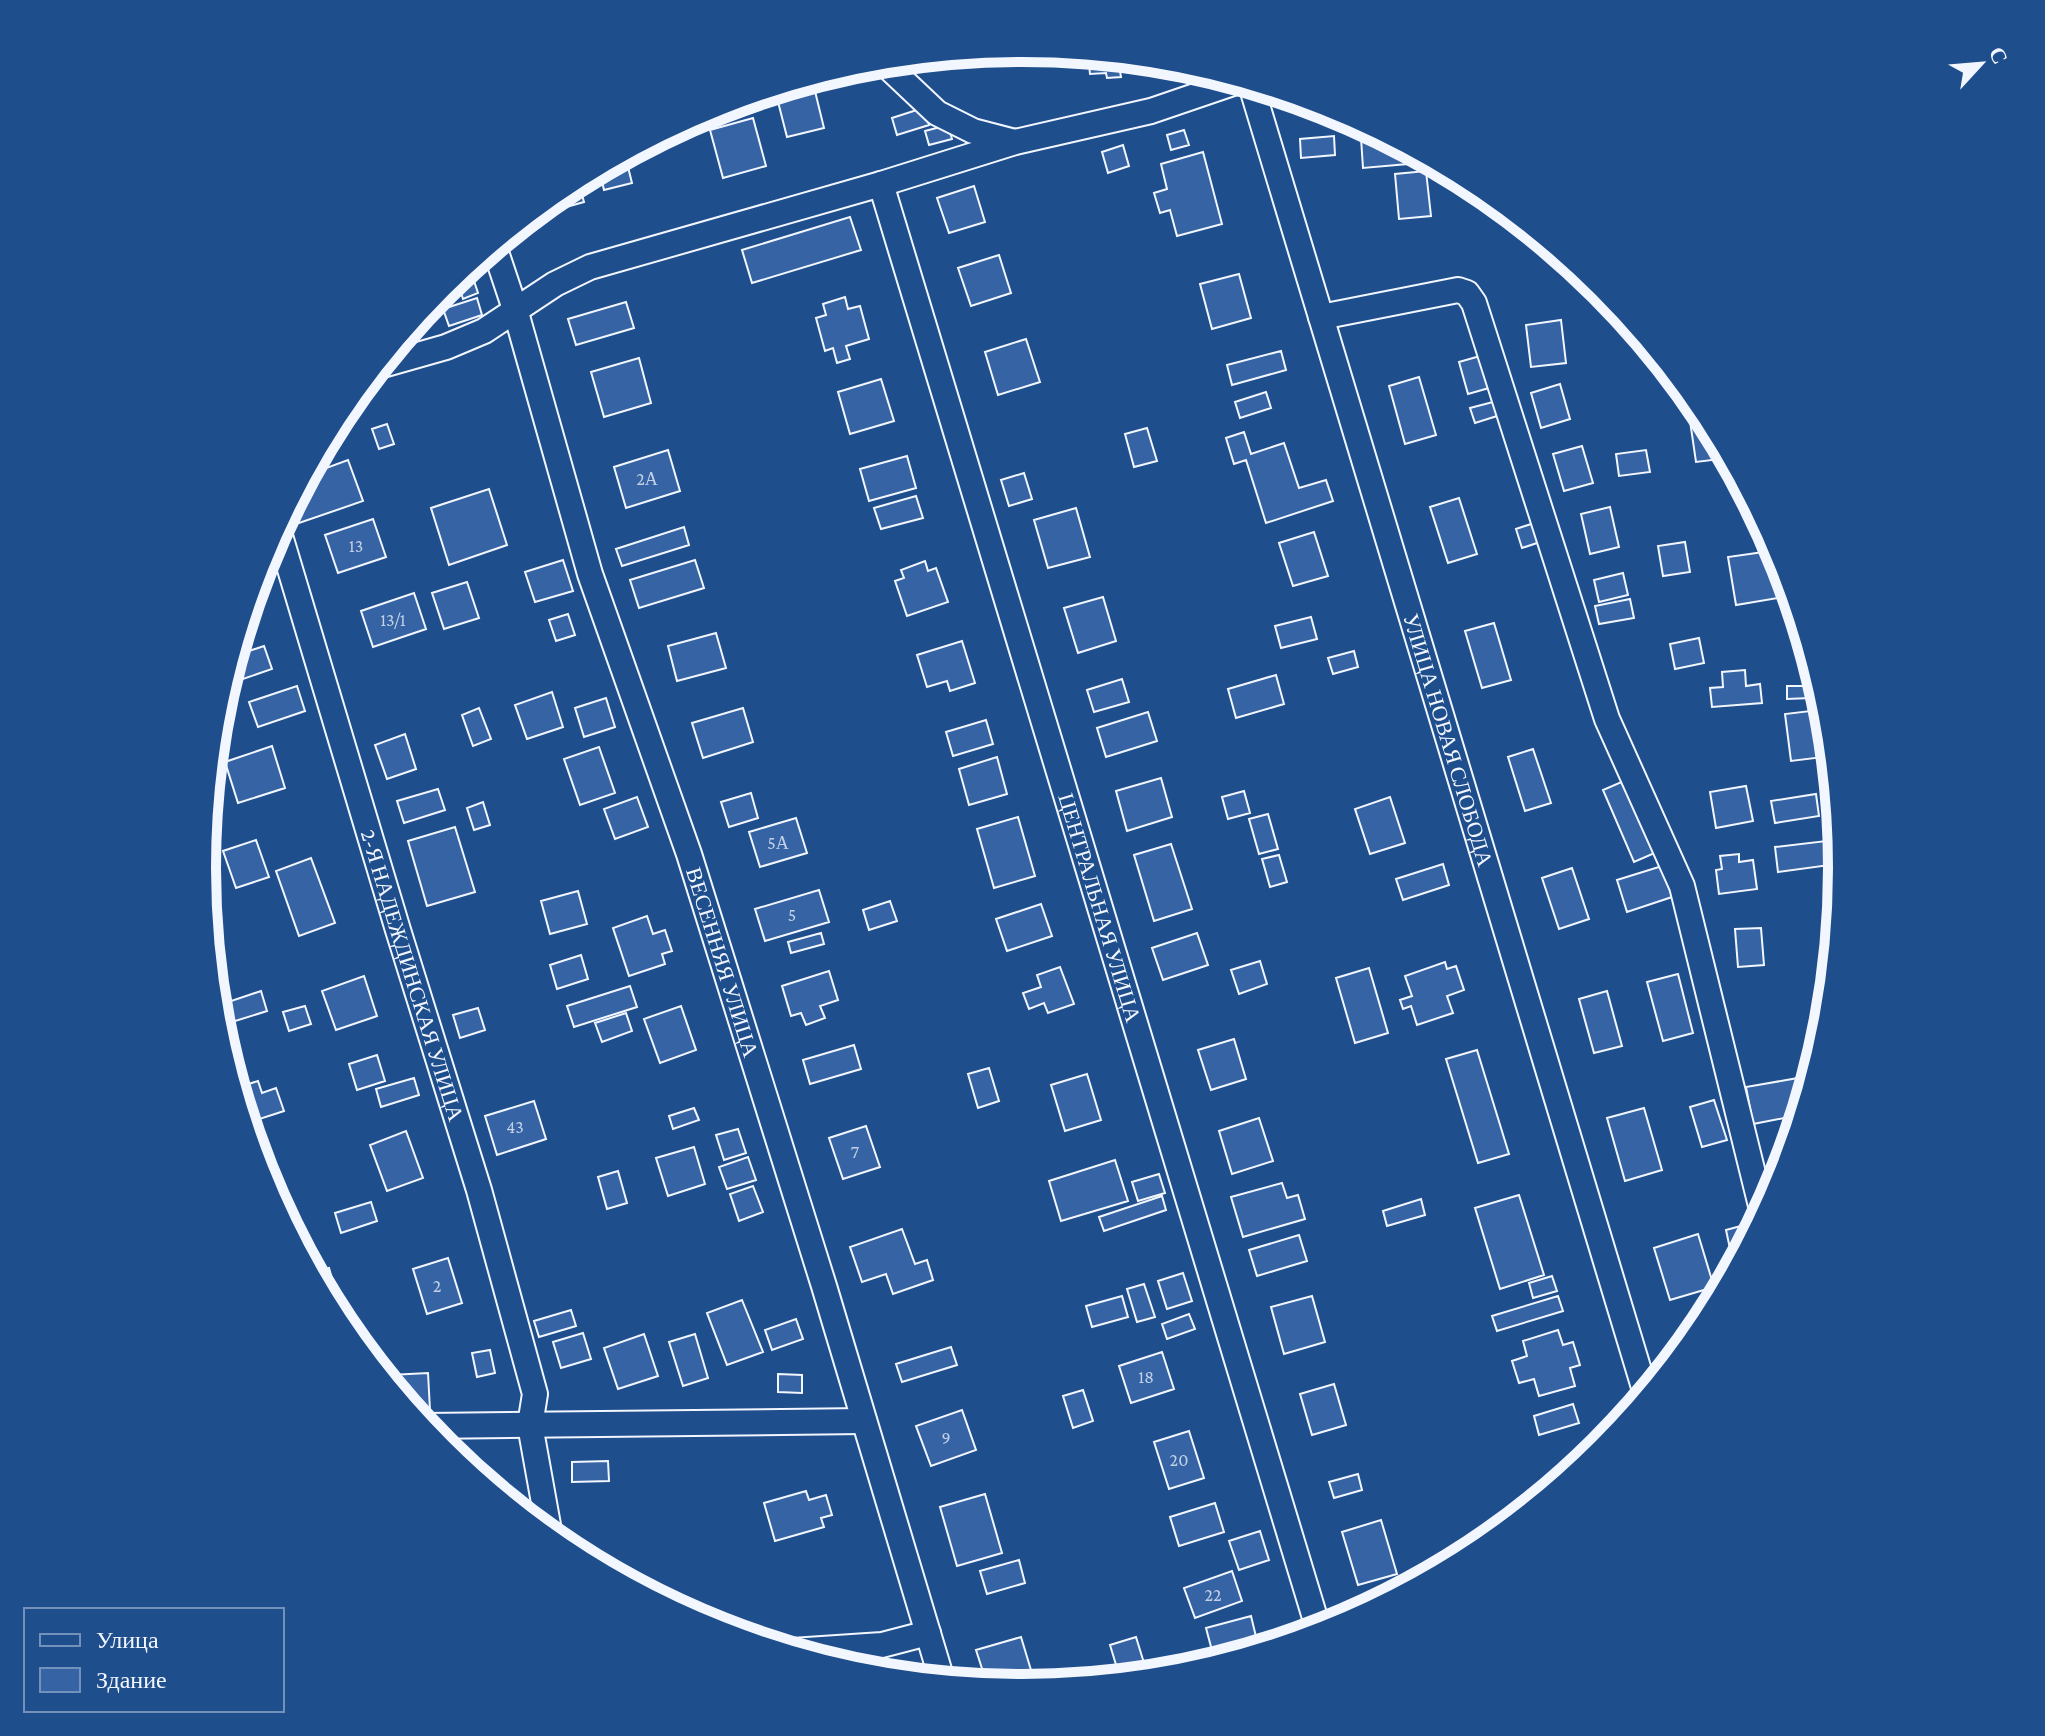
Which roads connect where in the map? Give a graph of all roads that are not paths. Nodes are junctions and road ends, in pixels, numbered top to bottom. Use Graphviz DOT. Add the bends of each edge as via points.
graph roads {
  1 [pos="894,73"];
  2 [pos="1222,87"];
  3 [pos="1254,96"];
  4 [pos="1015,142"];
  5 [pos="881,184"];
  6 [pos="498,257"];
  7 [pos="515,309"];
  8 [pos="1321,317"];
  9 [pos="397,361"];
  10 [pos="284,548"];
  11 [pos="1758,1195"];
  12 [pos="1642,1382"];
  13 [pos="864,1421"];
  14 [pos="530,1425"];
  15 [pos="442,1426"];
  16 [pos="547,1518"];
  17 [pos="1315,1619"];
  18 [pos="928,1633"];
  19 [pos="822,1649"];
  20 [pos="939,1669"];
  1 -- 4 [label="street" via="937,113 973,131"];
  2 -- 4 [label="street" via="1151,111"];
  3 -- 8 [label="street, УЛИЦА НОВАЯ СЛОБОДА"];
  4 -- 5 [label="street"];
  5 -- 7 [label="street" via="590,267"];
  5 -- 17 [label="street, ЦЕНТРАЛЬНАЯ УЛИЦА"];
  6 -- 7 [label="street, ВЕСЕННЯЯ УЛИЦА"];
  7 -- 9 [label="street" via="484,331"];
  7 -- 13 [label="street, ВЕСЕННЯЯ УЛИЦА" via="590,574 689,854"];
  8 -- 11 [label="street" via="1458,290 1474,303 1607,719 1682,886"];
  8 -- 12 [label="street, УЛИЦА НОВАЯ СЛОБОДА"];
  10 -- 14 [label="street, 2-Я НАДЕЖДИНСКАЯ УЛИЦА" via="479,1190 535,1394"];
  13 -- 14 [label="street"];
  13 -- 18 [label="street, ВЕСЕННЯЯ УЛИЦА"];
  14 -- 15 [label="street"];
  14 -- 16 [label="street, 2-Я НАДЕЖДИНСКАЯ УЛИЦА"];
  18 -- 19 [label="street" via="882,1645"];
  18 -- 20 [label="street, ВЕСЕННЯЯ УЛИЦА"];
}
